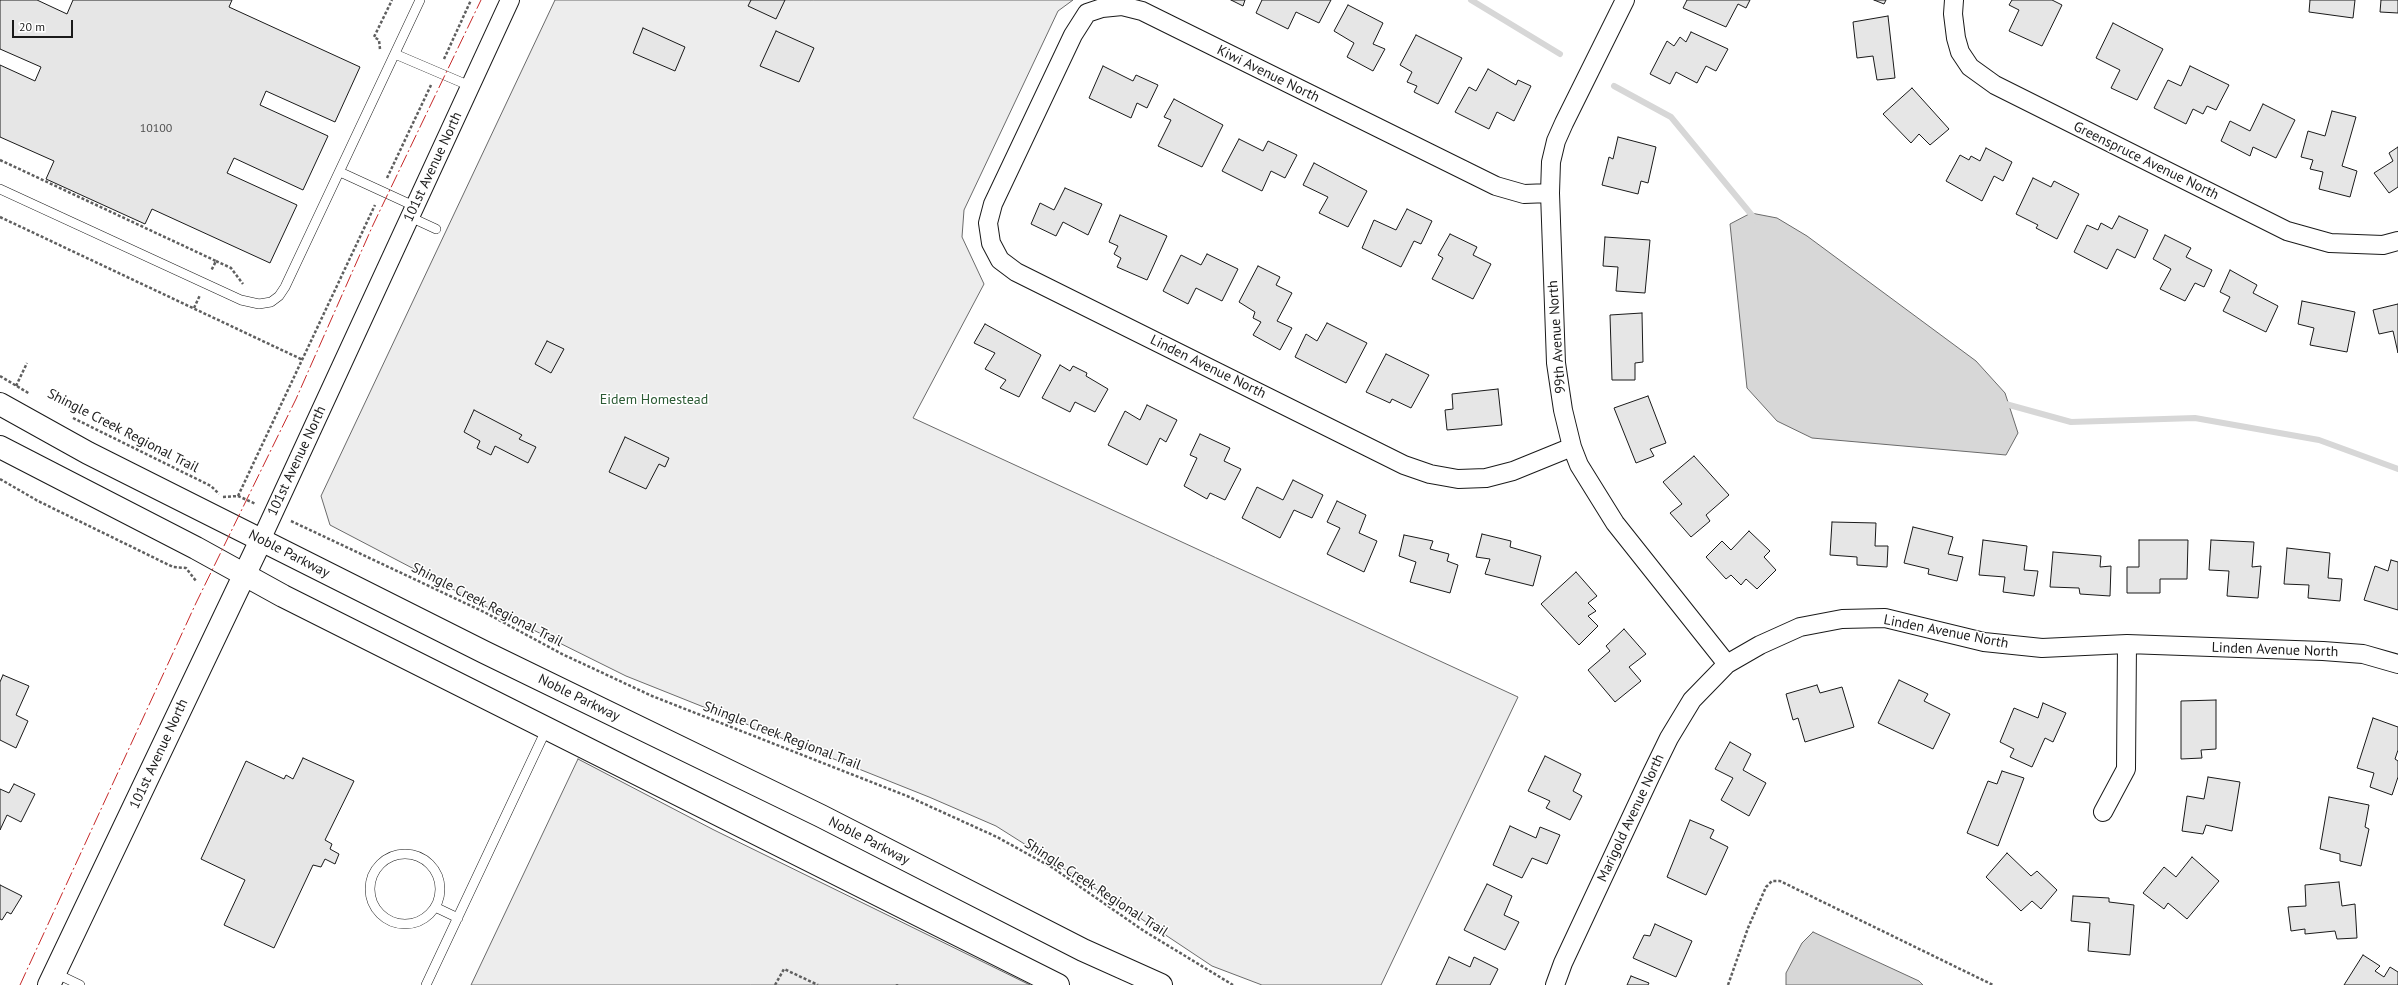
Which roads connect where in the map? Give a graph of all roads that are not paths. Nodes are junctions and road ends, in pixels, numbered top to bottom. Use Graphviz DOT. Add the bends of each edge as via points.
graph roads {
  1 [pos="420,0"];
  2 [pos="510,0"];
  3 [pos="1625,0"];
  4 [pos="1954,0"];
  5 [pos="395,54"];
  6 [pos="470,86"];
  7 [pos="1036,112"];
  8 [pos="340,172"];
  9 [pos="0,189"];
  10 [pos="1550,193"];
  11 [pos="412,212"];
  12 [pos="436,229"];
  13 [pos="2398,240"];
  14 [pos="0,404"];
  15 [pos="0,447"];
  16 [pos="1572,447"];
  17 [pos="261,540"];
  18 [pos="245,575"];
  19 [pos="2127,644"];
  20 [pos="1727,664"];
  21 [pos="2398,664"];
  22 [pos="546,730"];
  23 [pos="2103,812"];
  24 [pos="435,907"];
  25 [pos="458,918"];
  26 [pos="52,979"];
  27 [pos="80,985"];
  28 [pos="426,985"];
  29 [pos="1058,985"];
  30 [pos="1161,985"];
  31 [pos="1555,985"];
  1 -- 5 [label="lane"];
  2 -- 6 [label="street, 101st Avenue North"];
  3 -- 10 [label="street, 99th Avenue North" via="1556,141 1551,162"];
  4 -- 13 [label="street, Greenspruce Avenue North" via="1953,14 1960,52 1970,68 1995,86 2287,231 2330,243 2383,245"];
  5 -- 6 [label="lane"];
  5 -- 8 [label="lane"];
  6 -- 11 [label="street, 101st Avenue North"];
  7 -- 10 [label="street, Kiwi Avenue North" via="1073,35 1087,13 1122,6 1142,12 1496,186 1524,194"];
  7 -- 16 [label="street, Linden Avenue North" via="994,204 988,223 991,243 1000,260 1016,272 1404,465 1430,474 1458,479 1486,478 1513,471"];
  8 -- 9 [label="lane" via="279,296 271,302 259,304 241,300"];
  8 -- 11 [label="lane" via="381,191"];
  10 -- 16 [label="street, 99th Avenue North" via="1556,363"];
  11 -- 12 [label="lane"];
  11 -- 17 [label="street, 101st Avenue North"];
  14 -- 17 [label="main road, Noble Parkway" via="88,453"];
  15 -- 18 [label="main road"];
  16 -- 20 [label="street, 99th Avenue North" via="1579,465 1615,523"];
  17 -- 18 [label="main road, 101st Avenue North"];
  17 -- 30 [label="main road, Noble Parkway" via="821,816 1076,947"];
  18 -- 22 [label="main road"];
  18 -- 26 [label="main road, 101st Avenue North"];
  19 -- 20 [label="street, Linden Avenue North" via="2042,648 1984,642 1885,618 1842,619 1800,627 1760,645"];
  19 -- 21 [label="street, Linden Avenue North" via="2323,651 2363,654"];
  19 -- 23 [label="street" via="2126,769"];
  20 -- 31 [label="street, Marigold Avenue North" via="1692,700 1669,738"];
  22 -- 25 [label="lane"];
  22 -- 29 [label="main road"];
  24 -- 24 [label="lane" via="429,915 416,922 401,924 391,921 375,907 370,885 373,874 384,861 399,854 421,857 434,869 440,885 440,896"];
  24 -- 25 [label="lane"];
  25 -- 28 [label="lane"];
  26 -- 27 [label="lane"];
}
